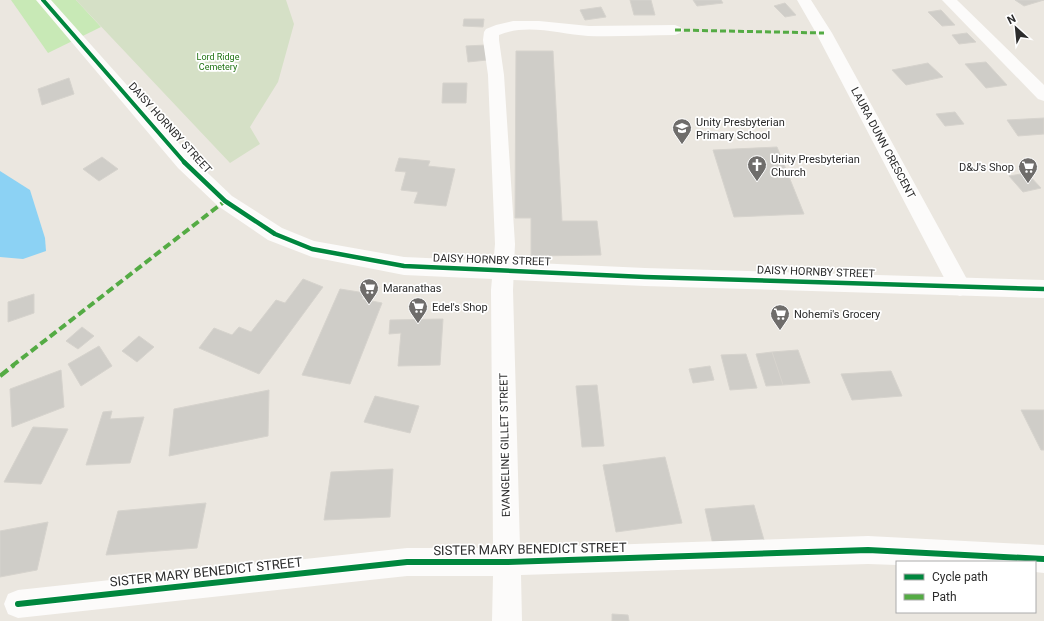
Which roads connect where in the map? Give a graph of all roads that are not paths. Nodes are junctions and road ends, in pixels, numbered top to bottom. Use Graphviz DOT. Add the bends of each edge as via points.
graph roads {
  1 [pos="44,0"];
  2 [pos="804,0"];
  3 [pos="949,0"];
  4 [pos="675,30"];
  5 [pos="1044,95"];
  6 [pos="503,270"];
  7 [pos="960,287"];
  8 [pos="1044,289"];
  9 [pos="1044,559"];
  10 [pos="507,562"];
  11 [pos="18,604"];
  12 [pos="506,621"];
  1 -- 6 [label="street, DAISY HORNBY STREET" via="185,162 225,201 275,234 312,249 390,264"];
  2 -- 7 [label="street, LAURA DUNN CRESCENT"];
  3 -- 5 [label="street"];
  4 -- 6 [label="street, EVANGELINE GILLET STREET" via="589,30 506,26 492,32 506,244"];
  6 -- 7 [label="street, DAISY HORNBY STREET"];
  6 -- 10 [label="street, EVANGELINE GILLET STREET"];
  7 -- 8 [label="street, DAISY HORNBY STREET"];
  9 -- 10 [label="street, SISTER MARY BENEDICT STREET" via="868,550"];
  10 -- 11 [label="street, SISTER MARY BENEDICT STREET" via="407,562"];
  10 -- 12 [label="street, EVANGELINE GILLET STREET"];
}
